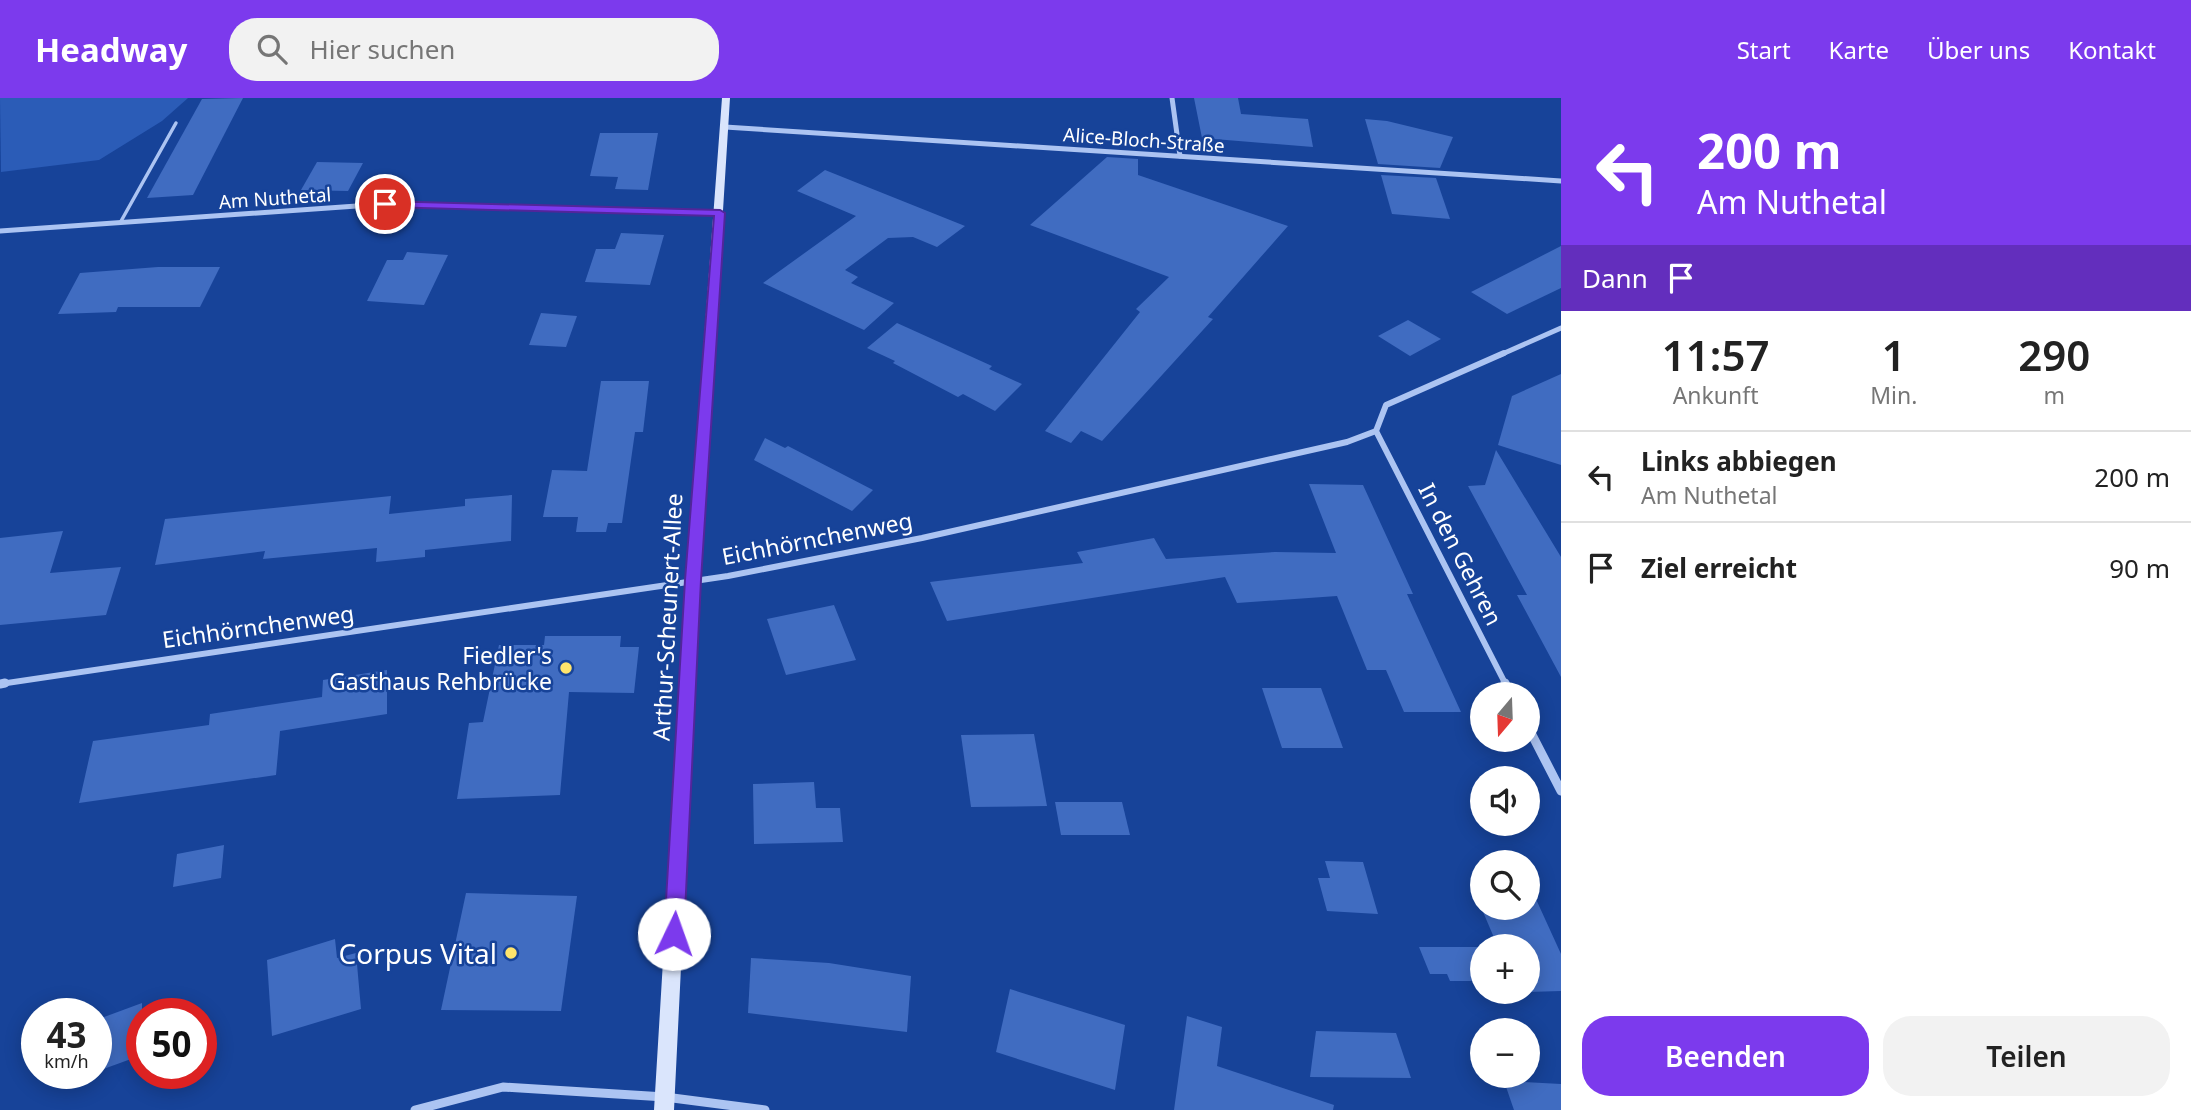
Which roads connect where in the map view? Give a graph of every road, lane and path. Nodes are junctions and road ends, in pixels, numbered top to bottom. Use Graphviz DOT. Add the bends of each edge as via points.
graph roads {
  1 [pos="726,98"];
  2 [pos="1172,98"];
  3 [pos="176,123"];
  4 [pos="725,127"];
  5 [pos="1180,156"];
  6 [pos="1561,181"];
  7 [pos="720,213"];
  8 [pos="120,223"];
  9 [pos="0,232"];
  10 [pos="1561,328"];
  11 [pos="1376,431"];
  12 [pos="693,580"];
  13 [pos="1504,682"];
  14 [pos="0,684"];
  15 [pos="1540,750"];
  16 [pos="1561,791"];
  17 [pos="665,1103"];
  18 [pos="415,1110"];
  19 [pos="765,1110"];
  1 -- 4 [label="main road, Arthur-Scheunert-Allee"];
  2 -- 5 [label="street"];
  3 -- 8 [label="lane"];
  4 -- 5 [label="street, Alice-Bloch-Straße"];
  4 -- 7 [label="main road, Arthur-Scheunert-Allee"];
  5 -- 6 [label="street, Alice-Bloch-Straße"];
  7 -- 8 [label="street, Am Nuthetal" via="385,204"];
  7 -- 12 [label="main road, Arthur-Scheunert-Allee"];
  8 -- 9 [label="street, Am Nuthetal"];
  10 -- 11 [label="street" via="1386,405"];
  11 -- 12 [label="street, Eichhörnchenweg" via="1334,445 922,538"];
  11 -- 13 [label="street, In den Gehren"];
  12 -- 14 [label="street, Eichhörnchenweg"];
  12 -- 17 [label="main road, Arthur-Scheunert-Allee"];
  15 -- 16 [label="street"];
  17 -- 18 [label="street" via="503,1087"];
  17 -- 19 [label="street"];
}
